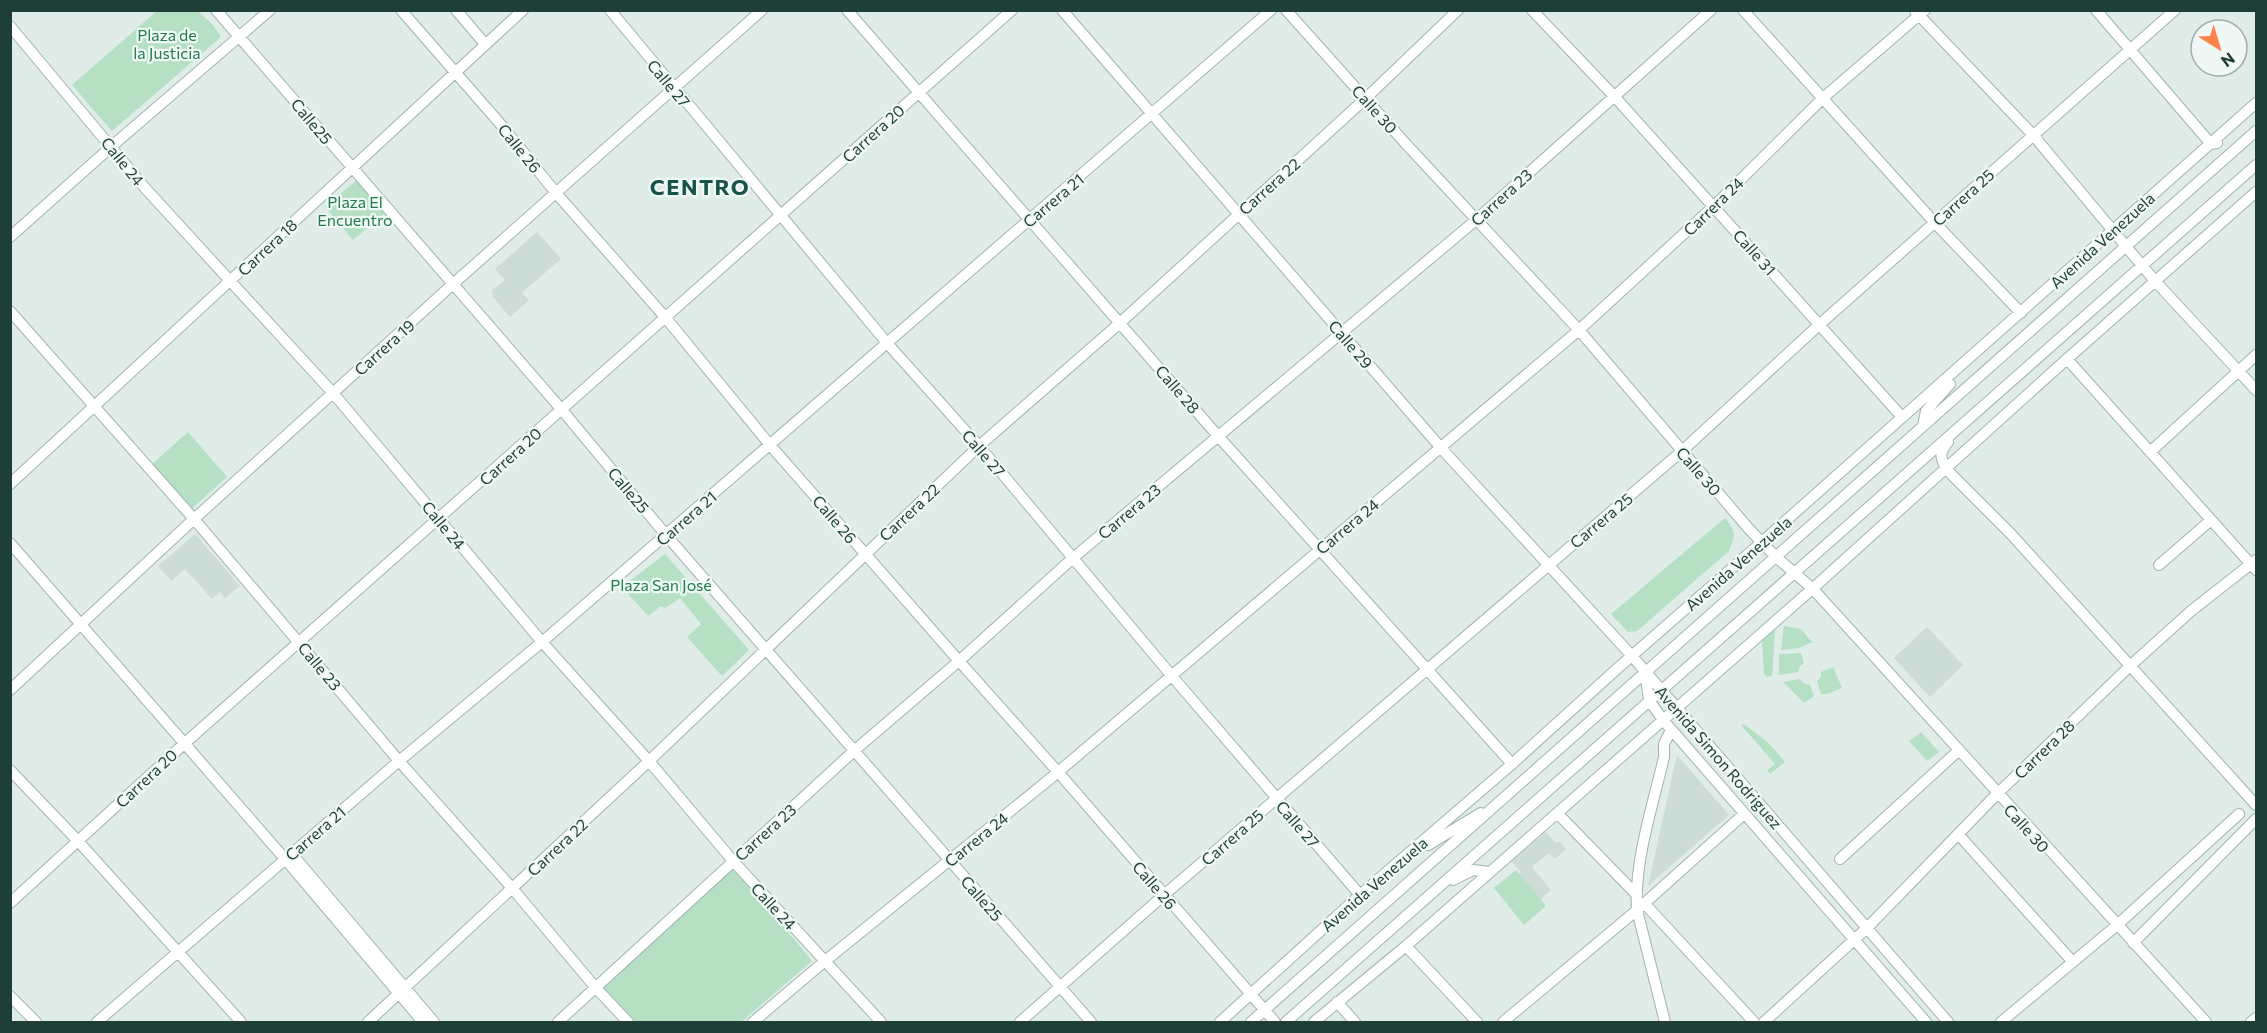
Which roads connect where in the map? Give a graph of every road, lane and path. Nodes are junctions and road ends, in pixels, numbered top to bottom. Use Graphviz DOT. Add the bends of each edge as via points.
graph roads {
  1 [pos="216,10"];
  2 [pos="270,10"];
  3 [pos="401,10"];
  4 [pos="456,10"];
  5 [pos="523,10"];
  6 [pos="610,10"];
  7 [pos="762,10"];
  8 [pos="847,10"];
  9 [pos="1012,10"];
  10 [pos="1062,10"];
  11 [pos="1271,10"];
  12 [pos="1286,10"];
  13 [pos="1458,10"];
  14 [pos="1532,10"];
  15 [pos="1711,10"];
  16 [pos="1743,10"];
  17 [pos="2096,10"];
  18 [pos="2175,10"];
  19 [pos="1920,12"];
  20 [pos="10,26"];
  21 [pos="239,37"];
  22 [pos="485,44"];
  23 [pos="2131,51"];
  24 [pos="457,73"];
  25 [pos="673,89"];
  26 [pos="918,93"];
  27 [pos="1614,96"];
  28 [pos="1365,99"];
  29 [pos="1823,99"];
  30 [pos="2256,103"];
  31 [pos="2256,112"];
  32 [pos="1152,116"];
  33 [pos="2256,131"];
  34 [pos="2033,135"];
  35 [pos="2211,144"];
  36 [pos="112,146"];
  37 [pos="2256,166"];
  38 [pos="352,169"];
  39 [pos="556,193"];
  40 [pos="2256,194"];
  41 [pos="1714,206"];
  42 [pos="1238,214"];
  43 [pos="781,215"];
  44 [pos="1030,219"];
  45 [pos="1476,220"];
  46 [pos="1935,223"];
  47 [pos="2113,230"];
  48 [pos="10,237"];
  49 [pos="2126,246"];
  50 [pos="2142,264"];
  51 [pos="2155,280"];
  52 [pos="231,281"];
  53 [pos="453,284"];
  54 [pos="10,311"];
  55 [pos="2021,313"];
  56 [pos="665,317"];
  57 [pos="1121,322"];
  58 [pos="1820,324"];
  59 [pos="1579,330"];
  60 [pos="1341,333"];
  61 [pos="1988,342"];
  62 [pos="887,343"];
  63 [pos="2256,355"];
  64 [pos="2067,359"];
  65 [pos="2240,370"];
  66 [pos="2017,375"];
  67 [pos="2256,390"];
  68 [pos="333,393"];
  69 [pos="94,407"];
  70 [pos="561,410"];
  71 [pos="1902,417"];
  72 [pos="1923,426"];
  73 [pos="1218,436"];
  74 [pos="770,445"];
  75 [pos="979,447"];
  76 [pos="1441,448"];
  77 [pos="1682,451"];
  78 [pos="2150,452"];
  79 [pos="1946,469"];
  80 [pos="10,484"];
  81 [pos="194,519"];
  82 [pos="439,519"];
  83 [pos="2211,520"];
  84 [pos="666,535"];
  85 [pos="1762,542"];
  86 [pos="10,543"];
  87 [pos="1319,549"];
  88 [pos="866,553"];
  89 [pos="1776,557"];
  90 [pos="1073,558"];
  91 [pos="1548,565"];
  92 [pos="2159,565"];
  93 [pos="2255,565"];
  94 [pos="1795,573"];
  95 [pos="1811,590"];
  96 [pos="80,624"];
  97 [pos="299,641"];
  98 [pos="542,642"];
  99 [pos="766,649"];
  100 [pos="1632,656"];
  101 [pos="959,661"];
  102 [pos="2130,666"];
  103 [pos="1426,670"];
  104 [pos="1645,672"];
  105 [pos="1171,675"];
  106 [pos="10,690"];
  107 [pos="1661,690"];
  108 [pos="1649,700"];
  109 [pos="1676,708"];
  110 [pos="1663,720"];
  111 [pos="1671,730"];
  112 [pos="1648,733"];
  113 [pos="185,743"];
  114 [pos="1664,744"];
  115 [pos="855,750"];
  116 [pos="1958,751"];
  117 [pos="399,760"];
  118 [pos="650,761"];
  119 [pos="1512,764"];
  120 [pos="10,770"];
  121 [pos="1058,772"];
  122 [pos="1997,794"];
  123 [pos="1276,799"];
  124 [pos="2256,805"];
  125 [pos="1492,808"];
  126 [pos="1557,813"];
  127 [pos="1744,813"];
  128 [pos="2239,814"];
  129 [pos="2256,819"];
  130 [pos="1959,834"];
  131 [pos="78,841"];
  132 [pos="289,856"];
  133 [pos="1840,859"];
  134 [pos="733,861"];
  135 [pos="950,861"];
  136 [pos="1490,872"];
  137 [pos="1376,881"];
  138 [pos="512,888"];
  139 [pos="1636,894"];
  140 [pos="1164,895"];
  141 [pos="1359,895"];
  142 [pos="10,903"];
  143 [pos="1640,907"];
  144 [pos="2116,926"];
  145 [pos="1866,929"];
  146 [pos="1383,937"];
  147 [pos="1855,939"];
  148 [pos="2133,943"];
  149 [pos="1406,946"];
  150 [pos="178,953"];
  151 [pos="825,961"];
  152 [pos="2072,961"];
  153 [pos="595,987"];
  154 [pos="1059,987"];
  155 [pos="401,991"];
  156 [pos="10,996"];
  157 [pos="1250,996"];
  158 [pos="1337,1002"];
  159 [pos="1264,1011"];
  160 [pos="2256,1018"];
  161 [pos="36,1023"];
  162 [pos="97,1023"];
  163 [pos="241,1023"];
  164 [pos="368,1023"];
  165 [pos="423,1023"];
  166 [pos="434,1023"];
  167 [pos="558,1023"];
  168 [pos="628,1023"];
  169 [pos="753,1023"];
  170 [pos="881,1023"];
  171 [pos="1020,1023"];
  172 [pos="1091,1023"];
  173 [pos="1220,1023"];
  174 [pos="1251,1023"];
  175 [pos="1275,1023"];
  176 [pos="1286,1023"];
  177 [pos="1314,1023"];
  178 [pos="1355,1023"];
  179 [pos="1477,1023"];
  180 [pos="1503,1023"];
  181 [pos="1665,1023"];
  182 [pos="1754,1023"];
  183 [pos="1764,1023"];
  184 [pos="1926,1023"];
  185 [pos="1948,1023"];
  186 [pos="2001,1023"];
  187 [pos="2206,1023"];
  188 [pos="2251,1023"];
  1 -- 21 [label="street, Calle25"];
  2 -- 21 [label="street"];
  3 -- 24 [label="street, Calle 26"];
  4 -- 22 [label="street"];
  5 -- 22 [label="street, Carrera 18"];
  6 -- 25 [label="street, Calle 27"];
  7 -- 25 [label="street, Carrera 19"];
  8 -- 26 [label="street, Calle 28"];
  9 -- 26 [label="street, Carrera 20"];
  10 -- 32 [label="street, Calle 29"];
  11 -- 32 [label="street, Carrera 21"];
  12 -- 28 [label="street, Calle 30"];
  13 -- 28 [label="street, Carrera 22"];
  14 -- 27 [label="street, Calle 31"];
  15 -- 27 [label="street, Carrera 23"];
  16 -- 29 [label="street"];
  17 -- 23 [label="street"];
  18 -- 23 [label="street, Carrera 25"];
  19 -- 29 [label="street, Carrera 24"];
  19 -- 34 [label="street"];
  20 -- 36 [label="street, Calle 24"];
  21 -- 36 [label="street"];
  21 -- 38 [label="street, Calle25"];
  22 -- 24 [label="street, Carrera 18"];
  23 -- 34 [label="street, Carrera 25"];
  23 -- 35 [label="street"];
  24 -- 38 [label="street, Carrera 18"];
  24 -- 39 [label="street, Calle 26"];
  25 -- 39 [label="street, Carrera 19"];
  25 -- 43 [label="street, Calle 27"];
  26 -- 43 [label="street, Carrera 20"];
  26 -- 44 [label="street, Calle 28"];
  27 -- 41 [label="street, Calle 31"];
  27 -- 45 [label="street, Carrera 23"];
  28 -- 42 [label="street, Carrera 22"];
  28 -- 45 [label="street, Calle 30"];
  29 -- 41 [label="street, Carrera 24"];
  29 -- 46 [label="street"];
  30 -- 35 [label="street, Avenida Venezuela"];
  31 -- 35 [label="street" via="2221,142"];
  32 -- 42 [label="street, Calle 29"];
  32 -- 44 [label="street, Carrera 21"];
  33 -- 49 [label="street, Avenida Venezuela"];
  34 -- 46 [label="street, Carrera 25"];
  34 -- 47 [label="street"];
  35 -- 47 [label="street, Avenida Venezuela"];
  36 -- 48 [label="street"];
  36 -- 52 [label="street, Calle 24" via="145,188"];
  37 -- 50 [label="street"];
  38 -- 52 [label="street, Carrera 18"];
  38 -- 53 [label="street, Calle25"];
  39 -- 53 [label="street, Carrera 19"];
  39 -- 56 [label="street, Calle 26"];
  40 -- 51 [label="street"];
  41 -- 58 [label="street, Calle 31"];
  41 -- 59 [label="street, Carrera 24"];
  42 -- 57 [label="street, Carrera 22"];
  42 -- 60 [label="street, Calle 29"];
  43 -- 56 [label="street, Carrera 20"];
  43 -- 62 [label="street, Calle 27"];
  44 -- 57 [label="street, Calle 28"];
  44 -- 62 [label="street, Carrera 21"];
  45 -- 59 [label="street, Calle 30"];
  45 -- 60 [label="street, Carrera 23"];
  46 -- 55 [label="street"];
  46 -- 58 [label="street, Carrera 25"];
  47 -- 49 [label="street"];
  47 -- 55 [label="street, Avenida Venezuela"];
  49 -- 50 [label="street"];
  49 -- 72 [label="street, Avenida Venezuela"];
  50 -- 51 [label="street"];
  50 -- 66 [label="street"];
  51 -- 64 [label="street"];
  51 -- 65 [label="street"];
  52 -- 68 [label="street, Calle 24"];
  52 -- 69 [label="street, Carrera 18"];
  53 -- 68 [label="street, Carrera 19"];
  53 -- 70 [label="street, Calle25"];
  54 -- 69 [label="street, Calle 23"];
  55 -- 61 [label="street, Avenida Venezuela"];
  56 -- 70 [label="street, Carrera 20"];
  56 -- 74 [label="street, Calle 26"];
  57 -- 73 [label="street, Calle 28"];
  57 -- 75 [label="street, Carrera 22"];
  58 -- 71 [label="street, Calle 31"];
  58 -- 77 [label="street, Carrera 25"];
  59 -- 76 [label="street, Carrera 24"];
  59 -- 77 [label="street, Calle 30"];
  60 -- 73 [label="street, Carrera 23"];
  60 -- 76 [label="street, Calle 29"];
  61 -- 71 [label="street, Avenida Venezuela"];
  61 -- 72 [label="street" via="1936,398 1926,411"];
  62 -- 74 [label="street, Carrera 21"];
  62 -- 75 [label="street, Calle 27"];
  63 -- 65 [label="street"];
  64 -- 78 [label="street"];
  64 -- 79 [label="street"];
  65 -- 67 [label="street"];
  65 -- 78 [label="street"];
  66 -- 79 [label="street" via="1950,438 1940,452"];
  66 -- 94 [label="street"];
  68 -- 81 [label="street, Carrera 19"];
  68 -- 82 [label="street, Calle 24"];
  69 -- 80 [label="street, Carrera 18"];
  69 -- 81 [label="street, Calle 23"];
  70 -- 82 [label="street, Carrera 20"];
  70 -- 84 [label="street, Calle25"];
  71 -- 85 [label="street, Avenida Venezuela"];
  72 -- 89 [label="street, Avenida Venezuela"];
  73 -- 87 [label="street, Calle 28"];
  73 -- 90 [label="street, Carrera 23"];
  74 -- 84 [label="street, Carrera 21"];
  74 -- 88 [label="street, Calle 26"];
  75 -- 88 [label="street, Carrera 22"];
  75 -- 90 [label="street, Calle 27"];
  76 -- 87 [label="street, Carrera 24"];
  76 -- 91 [label="street, Calle 29"];
  77 -- 85 [label="street, Calle 30"];
  77 -- 91 [label="street, Carrera 25"];
  78 -- 83 [label="street"];
  79 -- 95 [label="street"];
  79 -- 102 [label="street" via="2011,534"];
  81 -- 96 [label="street, Carrera 19"];
  81 -- 97 [label="street, Calle 23"];
  82 -- 97 [label="street, Carrera 20"];
  82 -- 98 [label="street, Calle 24"];
  83 -- 92 [label="street"];
  83 -- 93 [label="street"];
  84 -- 98 [label="street, Carrera 21"];
  84 -- 99 [label="street, Calle25"];
  85 -- 89 [label="street, Calle 30"];
  85 -- 100 [label="street, Avenida Venezuela"];
  86 -- 96 [label="street"];
  87 -- 103 [label="street, Calle 28"];
  87 -- 105 [label="street, Carrera 24"];
  88 -- 99 [label="street, Carrera 22"];
  88 -- 101 [label="street, Calle 26"];
  89 -- 94 [label="street, Calle 30"];
  89 -- 104 [label="street, Avenida Venezuela"];
  90 -- 101 [label="street, Carrera 23"];
  90 -- 105 [label="street, Calle 27"];
  91 -- 100 [label="street, Calle 29"];
  91 -- 103 [label="street, Carrera 25"];
  93 -- 102 [label="street, Carrera 28" via="2191,611"];
  94 -- 95 [label="street, Calle 30"];
  94 -- 107 [label="street"];
  95 -- 109 [label="street"];
  95 -- 116 [label="street, Calle 30"];
  96 -- 106 [label="street, Carrera 19"];
  96 -- 113 [label="street"];
  97 -- 113 [label="street, Carrera 20"];
  97 -- 117 [label="street, Calle 23"];
  98 -- 117 [label="street, Carrera 21"];
  98 -- 118 [label="street, Calle 24"];
  99 -- 115 [label="street, Calle25"];
  99 -- 118 [label="street, Carrera 22"];
  100 -- 104 [label="street, Calle 29"];
  100 -- 119 [label="street, Avenida Venezuela"];
  101 -- 115 [label="street, Carrera 23"];
  101 -- 121 [label="street, Calle 26"];
  102 -- 122 [label="street, Carrera 28"];
  102 -- 124 [label="street"];
  103 -- 119 [label="street, Calle 28"];
  103 -- 123 [label="street, Carrera 25"];
  104 -- 107 [label="street, Avenida Simon Rodriguez"];
  104 -- 108 [label="street, Avenida Simon Rodriguez"];
  104 -- 125 [label="street, Avenida Venezuela"];
  105 -- 121 [label="street, Carrera 24"];
  105 -- 123 [label="street, Calle 27"];
  107 -- 108 [label="street"];
  107 -- 109 [label="street, Avenida Simon Rodriguez"];
  108 -- 110 [label="street, Avenida Simon Rodriguez"];
  108 -- 146 [label="street"];
  109 -- 110 [label="street"];
  109 -- 145 [label="street, Avenida Simon Rodriguez"];
  110 -- 111 [label="street, Avenida Simon Rodriguez"];
  110 -- 112 [label="street"];
  111 -- 114 [label="street"];
  111 -- 127 [label="street, Avenida Simon Rodriguez"];
  112 -- 114 [label="street"];
  112 -- 126 [label="street"];
  113 -- 131 [label="street, Carrera 20"];
  113 -- 132 [label="street"];
  114 -- 139 [label="street"];
  115 -- 134 [label="street, Carrera 23"];
  115 -- 135 [label="street, Calle25"];
  116 -- 122 [label="street, Calle 30"];
  116 -- 133 [label="street"];
  117 -- 132 [label="street, Carrera 21"];
  117 -- 138 [label="street, Calle 23"];
  118 -- 134 [label="street, Calle 24"];
  118 -- 138 [label="street, Carrera 22"];
  119 -- 137 [label="street, Avenida Venezuela"];
  120 -- 131 [label="street"];
  121 -- 135 [label="street, Carrera 24"];
  121 -- 140 [label="street, Calle 26"];
  122 -- 130 [label="street, Carrera 28"];
  122 -- 144 [label="street, Calle 30"];
  123 -- 140 [label="street, Carrera 25"];
  123 -- 141 [label="street, Calle 27"];
  125 -- 137 [label="street" via="1435,839 1388,878"];
  125 -- 159 [label="street, Avenida Venezuela"];
  126 -- 136 [label="street"];
  126 -- 139 [label="street"];
  127 -- 143 [label="street"];
  127 -- 147 [label="street, Avenida Simon Rodriguez"];
  128 -- 144 [label="street"];
  129 -- 148 [label="street"];
  130 -- 145 [label="street, Carrera 28"];
  130 -- 152 [label="street"];
  131 -- 142 [label="street, Carrera 20"];
  131 -- 150 [label="street"];
  132 -- 150 [label="street, Carrera 21"];
  132 -- 155 [label="street"];
  134 -- 151 [label="street, Calle 24"];
  134 -- 153 [label="street, Carrera 23"];
  135 -- 151 [label="street, Carrera 24"];
  135 -- 154 [label="street, Calle25"];
  136 -- 146 [label="street" via="1473,870 1450,882"];
  136 -- 149 [label="street"];
  137 -- 141 [label="street, Avenida Venezuela"];
  138 -- 153 [label="street, Calle 23"];
  138 -- 155 [label="street, Carrera 22"];
  139 -- 143 [label="street"];
  140 -- 154 [label="street, Carrera 25"];
  140 -- 157 [label="street, Calle 26"];
  141 -- 157 [label="street, Avenida Venezuela"];
  143 -- 180 [label="street"];
  143 -- 181 [label="street"];
  143 -- 182 [label="street"];
  144 -- 148 [label="street, Calle 30"];
  144 -- 152 [label="street"];
  145 -- 147 [label="street, Carrera 28"];
  145 -- 185 [label="street, Avenida Simon Rodriguez"];
  146 -- 176 [label="street"];
  147 -- 183 [label="street, Carrera 28"];
  147 -- 184 [label="street, Avenida Simon Rodriguez"];
  148 -- 187 [label="street, Calle 30"];
  149 -- 158 [label="street"];
  149 -- 179 [label="street"];
  150 -- 162 [label="street, Carrera 21"];
  150 -- 163 [label="street"];
  151 -- 169 [label="street, Carrera 24"];
  151 -- 170 [label="street, Calle 24"];
  152 -- 186 [label="street"];
  153 -- 167 [label="street, Carrera 23"];
  153 -- 168 [label="street, Calle 23"];
  154 -- 171 [label="street, Carrera 25"];
  154 -- 172 [label="street, Calle25"];
  155 -- 164 [label="street, Carrera 22"];
  155 -- 165 [label="street"];
  155 -- 166 [label="street"];
  156 -- 161 [label="street"];
  157 -- 159 [label="street, Calle 26"];
  157 -- 173 [label="street, Avenida Venezuela"];
  158 -- 177 [label="street"];
  158 -- 178 [label="street"];
  159 -- 174 [label="street, Avenida Venezuela"];
  159 -- 175 [label="street, Calle 26"];
  160 -- 188 [label="street"];
}
